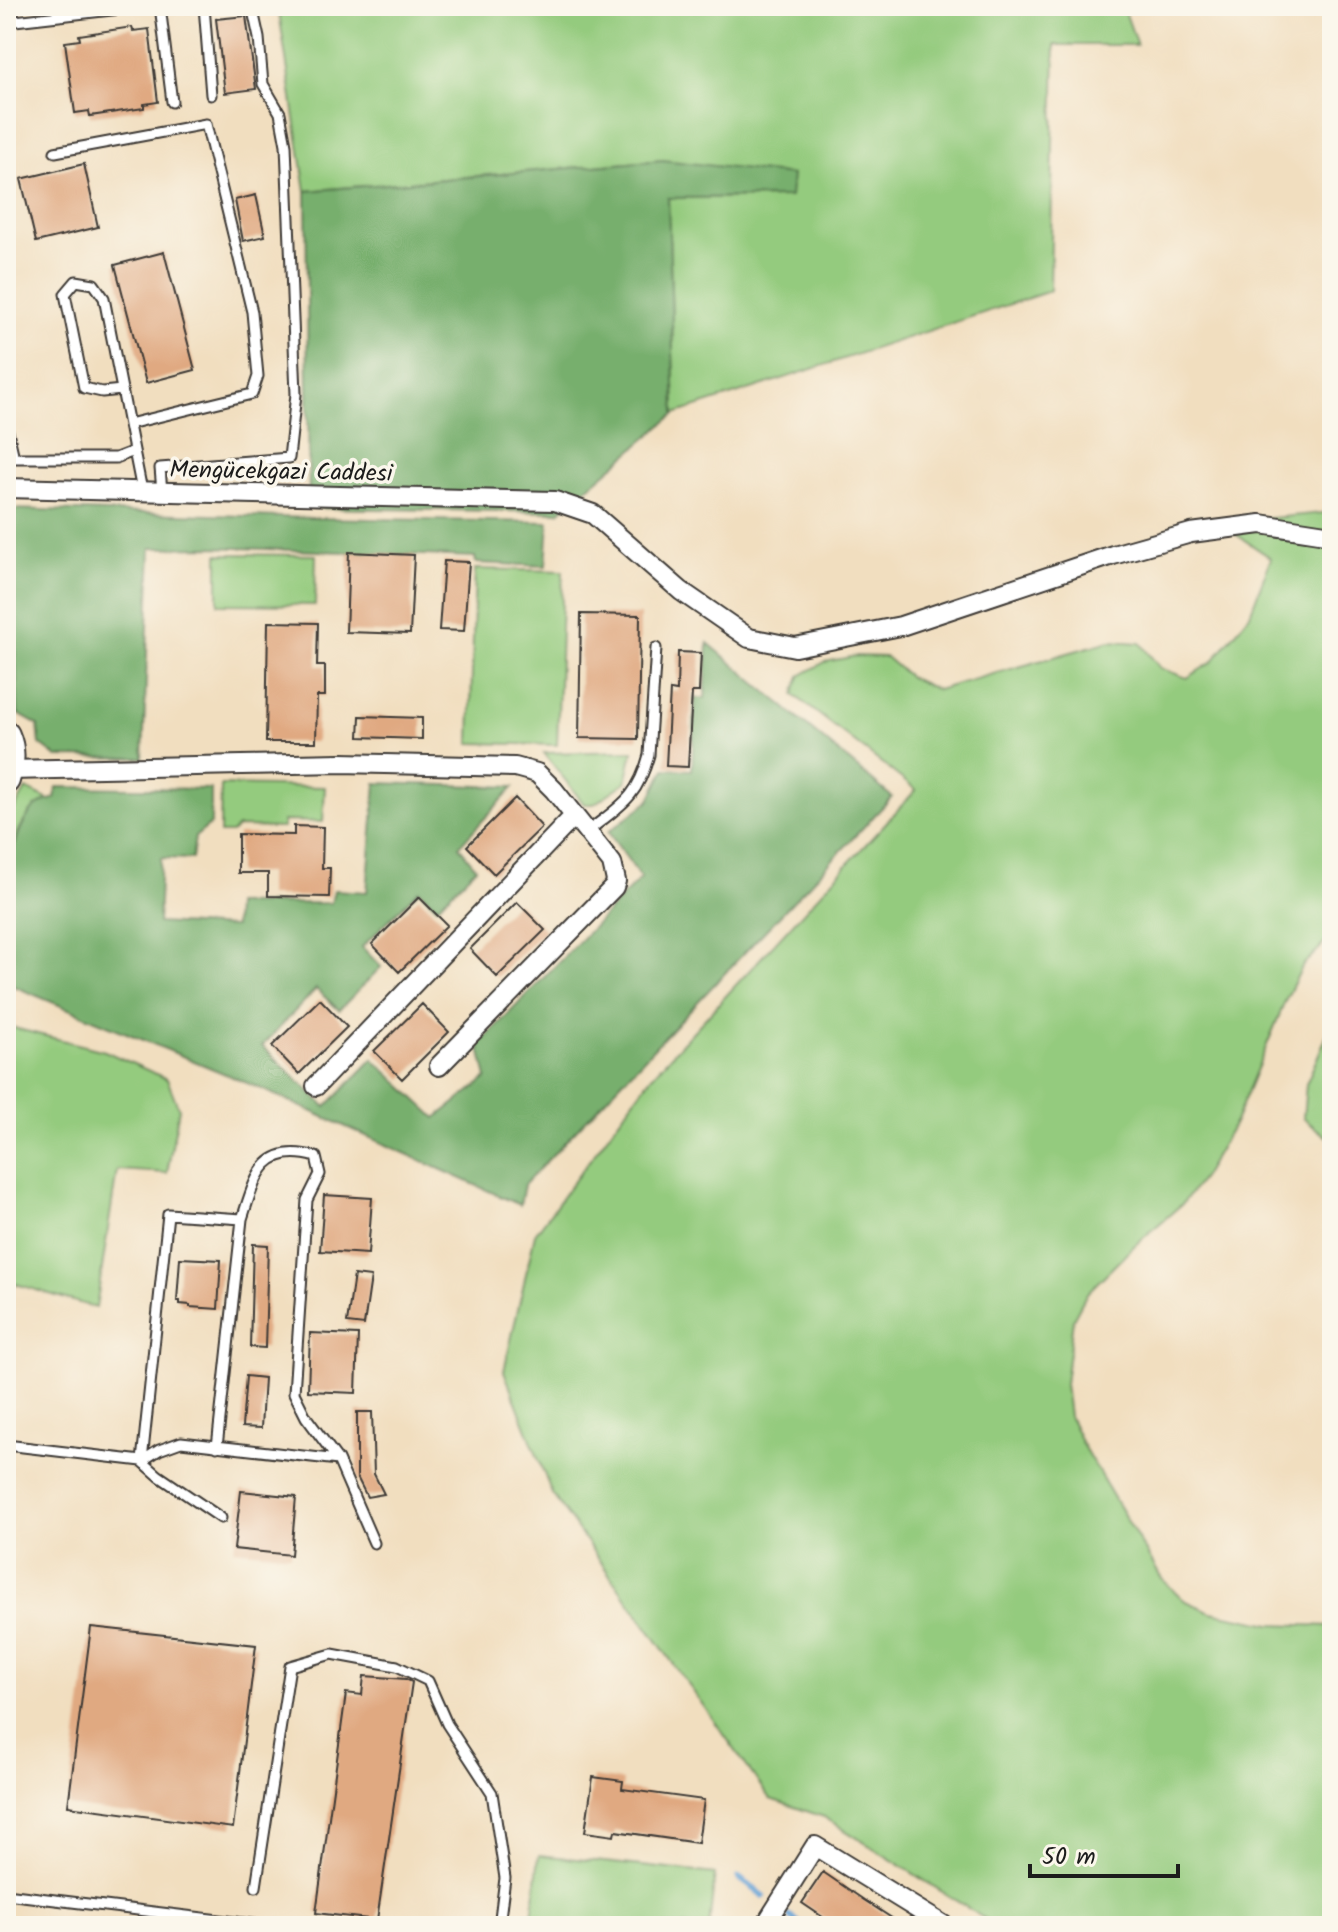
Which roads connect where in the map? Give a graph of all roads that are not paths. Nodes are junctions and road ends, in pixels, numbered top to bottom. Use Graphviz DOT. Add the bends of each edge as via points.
graph roads {
  1 [pos="147,6"];
  2 [pos="160,6"];
  3 [pos="204,6"];
  4 [pos="252,6"];
  5 [pos="6,22"];
  6 [pos="211,95"];
  7 [pos="172,102"];
  8 [pos="55,152"];
  9 [pos="122,390"];
  10 [pos="6,423"];
  11 [pos="129,424"];
  12 [pos="134,451"];
  13 [pos="6,488"];
  14 [pos="142,491"];
  15 [pos="162,492"];
  16 [pos="1332,535"];
  17 [pos="656,648"];
  18 [pos="6,735"];
  19 [pos="7,773"];
  20 [pos="574,816"];
  21 [pos="587,832"];
  22 [pos="439,1066"];
  23 [pos="316,1086"];
  24 [pos="242,1219"];
  25 [pos="6,1445"];
  26 [pos="217,1447"];
  27 [pos="338,1460"];
  28 [pos="142,1461"];
  29 [pos="221,1518"];
  30 [pos="374,1543"];
  31 [pos="256,1887"];
  32 [pos="6,1894"];
  33 [pos="774,1922"];
  34 [pos="269,1926"];
  35 [pos="499,1926"];
  36 [pos="945,1926"];
  1 -- 5 [label="lane"];
  2 -- 7 [label="lane"];
  3 -- 6 [label="lane"];
  4 -- 15 [label="lane" via="263,84 280,113 286,145 296,394 289,458 160,468"];
  8 -- 11 [label="lane" via="206,124 252,312 258,376 252,394"];
  9 -- 9 [label="lane" via="104,298 94,284 76,281 65,294 84,388"];
  9 -- 11 [label="lane"];
  10 -- 12 [label="lane" via="14,458 116,458"];
  11 -- 12 [label="lane"];
  12 -- 14 [label="lane"];
  13 -- 14 [label="street, Mengücekgazi Caddesi"];
  14 -- 15 [label="street, Mengücekgazi Caddesi"];
  15 -- 16 [label="street, Mengücekgazi Caddesi" via="555,501 593,514 681,591 749,638 795,647 901,626 1191,533 1261,524"];
  17 -- 21 [label="lane" via="645,772 638,789"];
  18 -- 19 [label="street" via="11,747"];
  19 -- 20 [label="street" via="341,763 515,767 537,773"];
  20 -- 21 [label="street"];
  20 -- 23 [label="street"];
  21 -- 22 [label="street" via="612,863 614,887"];
  24 -- 26 [label="lane"];
  24 -- 27 [label="lane" via="266,1162 295,1151 316,1157 320,1174 307,1200 294,1393"];
  24 -- 28 [label="lane" via="168,1214"];
  25 -- 28 [label="lane"];
  26 -- 27 [label="lane"];
  26 -- 28 [label="lane" via="181,1442"];
  27 -- 30 [label="lane"];
  28 -- 29 [label="lane"];
  31 -- 35 [label="lane" via="290,1666 332,1654 397,1666 428,1681 447,1724 492,1793 505,1878"];
  32 -- 34 [label="lane"];
  33 -- 36 [label="street" via="815,1846"];
}
